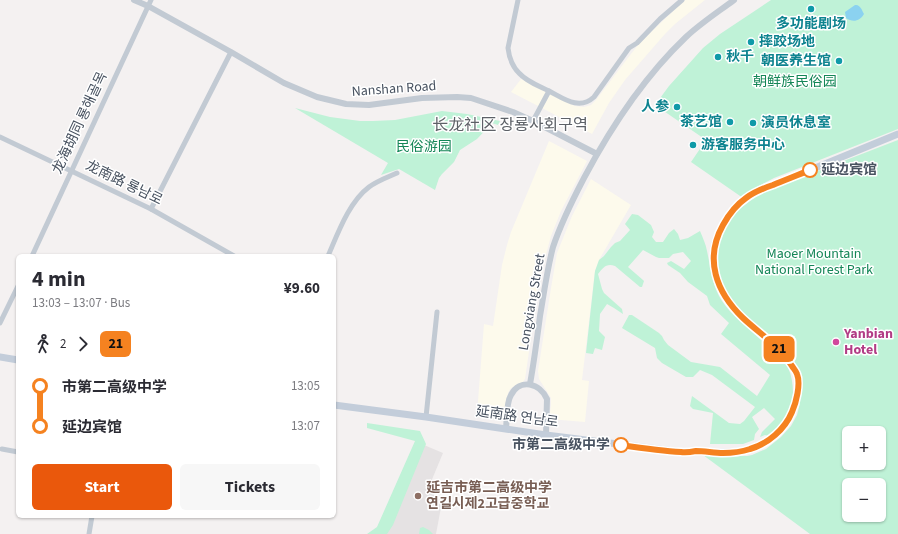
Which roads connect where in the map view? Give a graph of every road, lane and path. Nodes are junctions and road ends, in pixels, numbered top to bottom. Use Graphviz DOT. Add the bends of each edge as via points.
graph roads {
  1 [pos="134,0"];
  2 [pos="518,0"];
  3 [pos="682,0"];
  4 [pos="734,0"];
  5 [pos="150,3"];
  6 [pos="231,52"];
  7 [pos="548,91"];
  8 [pos="532,121"];
  9 [pos="898,134"];
  10 [pos="0,137"];
  11 [pos="597,154"];
  12 [pos="71,170"];
  13 [pos="397,173"];
  14 [pos="151,209"];
  15 [pos="33,254"];
  16 [pos="230,254"];
  17 [pos="329,254"];
  18 [pos="16,290"];
  19 [pos="437,312"];
  20 [pos="0,324"];
  21 [pos="0,357"];
  22 [pos="16,360"];
  23 [pos="530,384"];
  24 [pos="336,404"];
  25 [pos="426,417"];
  26 [pos="506,429"];
  27 [pos="546,435"];
  28 [pos="2,449"];
  29 [pos="16,452"];
  30 [pos="92,518"];
  31 [pos="89,534"];
  1 -- 5 [label="street, Nanshan Road"];
  2 -- 7 [label="street" via="509,53 520,74"];
  3 -- 7 [label="street" via="629,48 590,101 571,102"];
  4 -- 11 [label="street, Longxiang Street" via="700,24 662,61 640,88"];
  5 -- 6 [label="street, Nanshan Road"];
  5 -- 12 [label="street, 龙海胡同 룡해골목"];
  6 -- 8 [label="street, Nanshan Road" via="284,83 317,97 346,104 369,105 422,98 471,98"];
  6 -- 14 [label="street"];
  7 -- 8 [label="street"];
  8 -- 11 [label="street, Nanshan Road"];
  9 -- 27 [label="main road, 延南路 연남로" via="759,190 736,206 720,230 714,247 714,264 721,288 734,308 778,347 797,375 795,406 789,419 772,438 750,449 722,453 682,452"];
  10 -- 12 [label="street, 龙南路 룡남로"];
  11 -- 23 [label="street, Longxiang Street" via="570,205 553,247 545,281"];
  12 -- 14 [label="street, 龙南路 룡남로"];
  12 -- 15 [label="street, 龙海胡同 룡해골목"];
  13 -- 17 [label="street" via="370,186 358,198 350,208"];
  14 -- 16 [label="street, 龙南路 룡남로"];
  18 -- 20 [label="street"];
  19 -- 25 [label="street"];
  21 -- 22 [label="main road"];
  23 -- 26 [label="street" via="518,387 510,396"];
  23 -- 27 [label="street" via="541,389 547,399"];
  24 -- 25 [label="main road, 延南路 연남로"];
  25 -- 26 [label="main road, 延南路 연남로"];
  26 -- 27 [label="main road, 延南路 연남로"];
  28 -- 29 [label="street"];
  30 -- 31 [label="street"];
}
